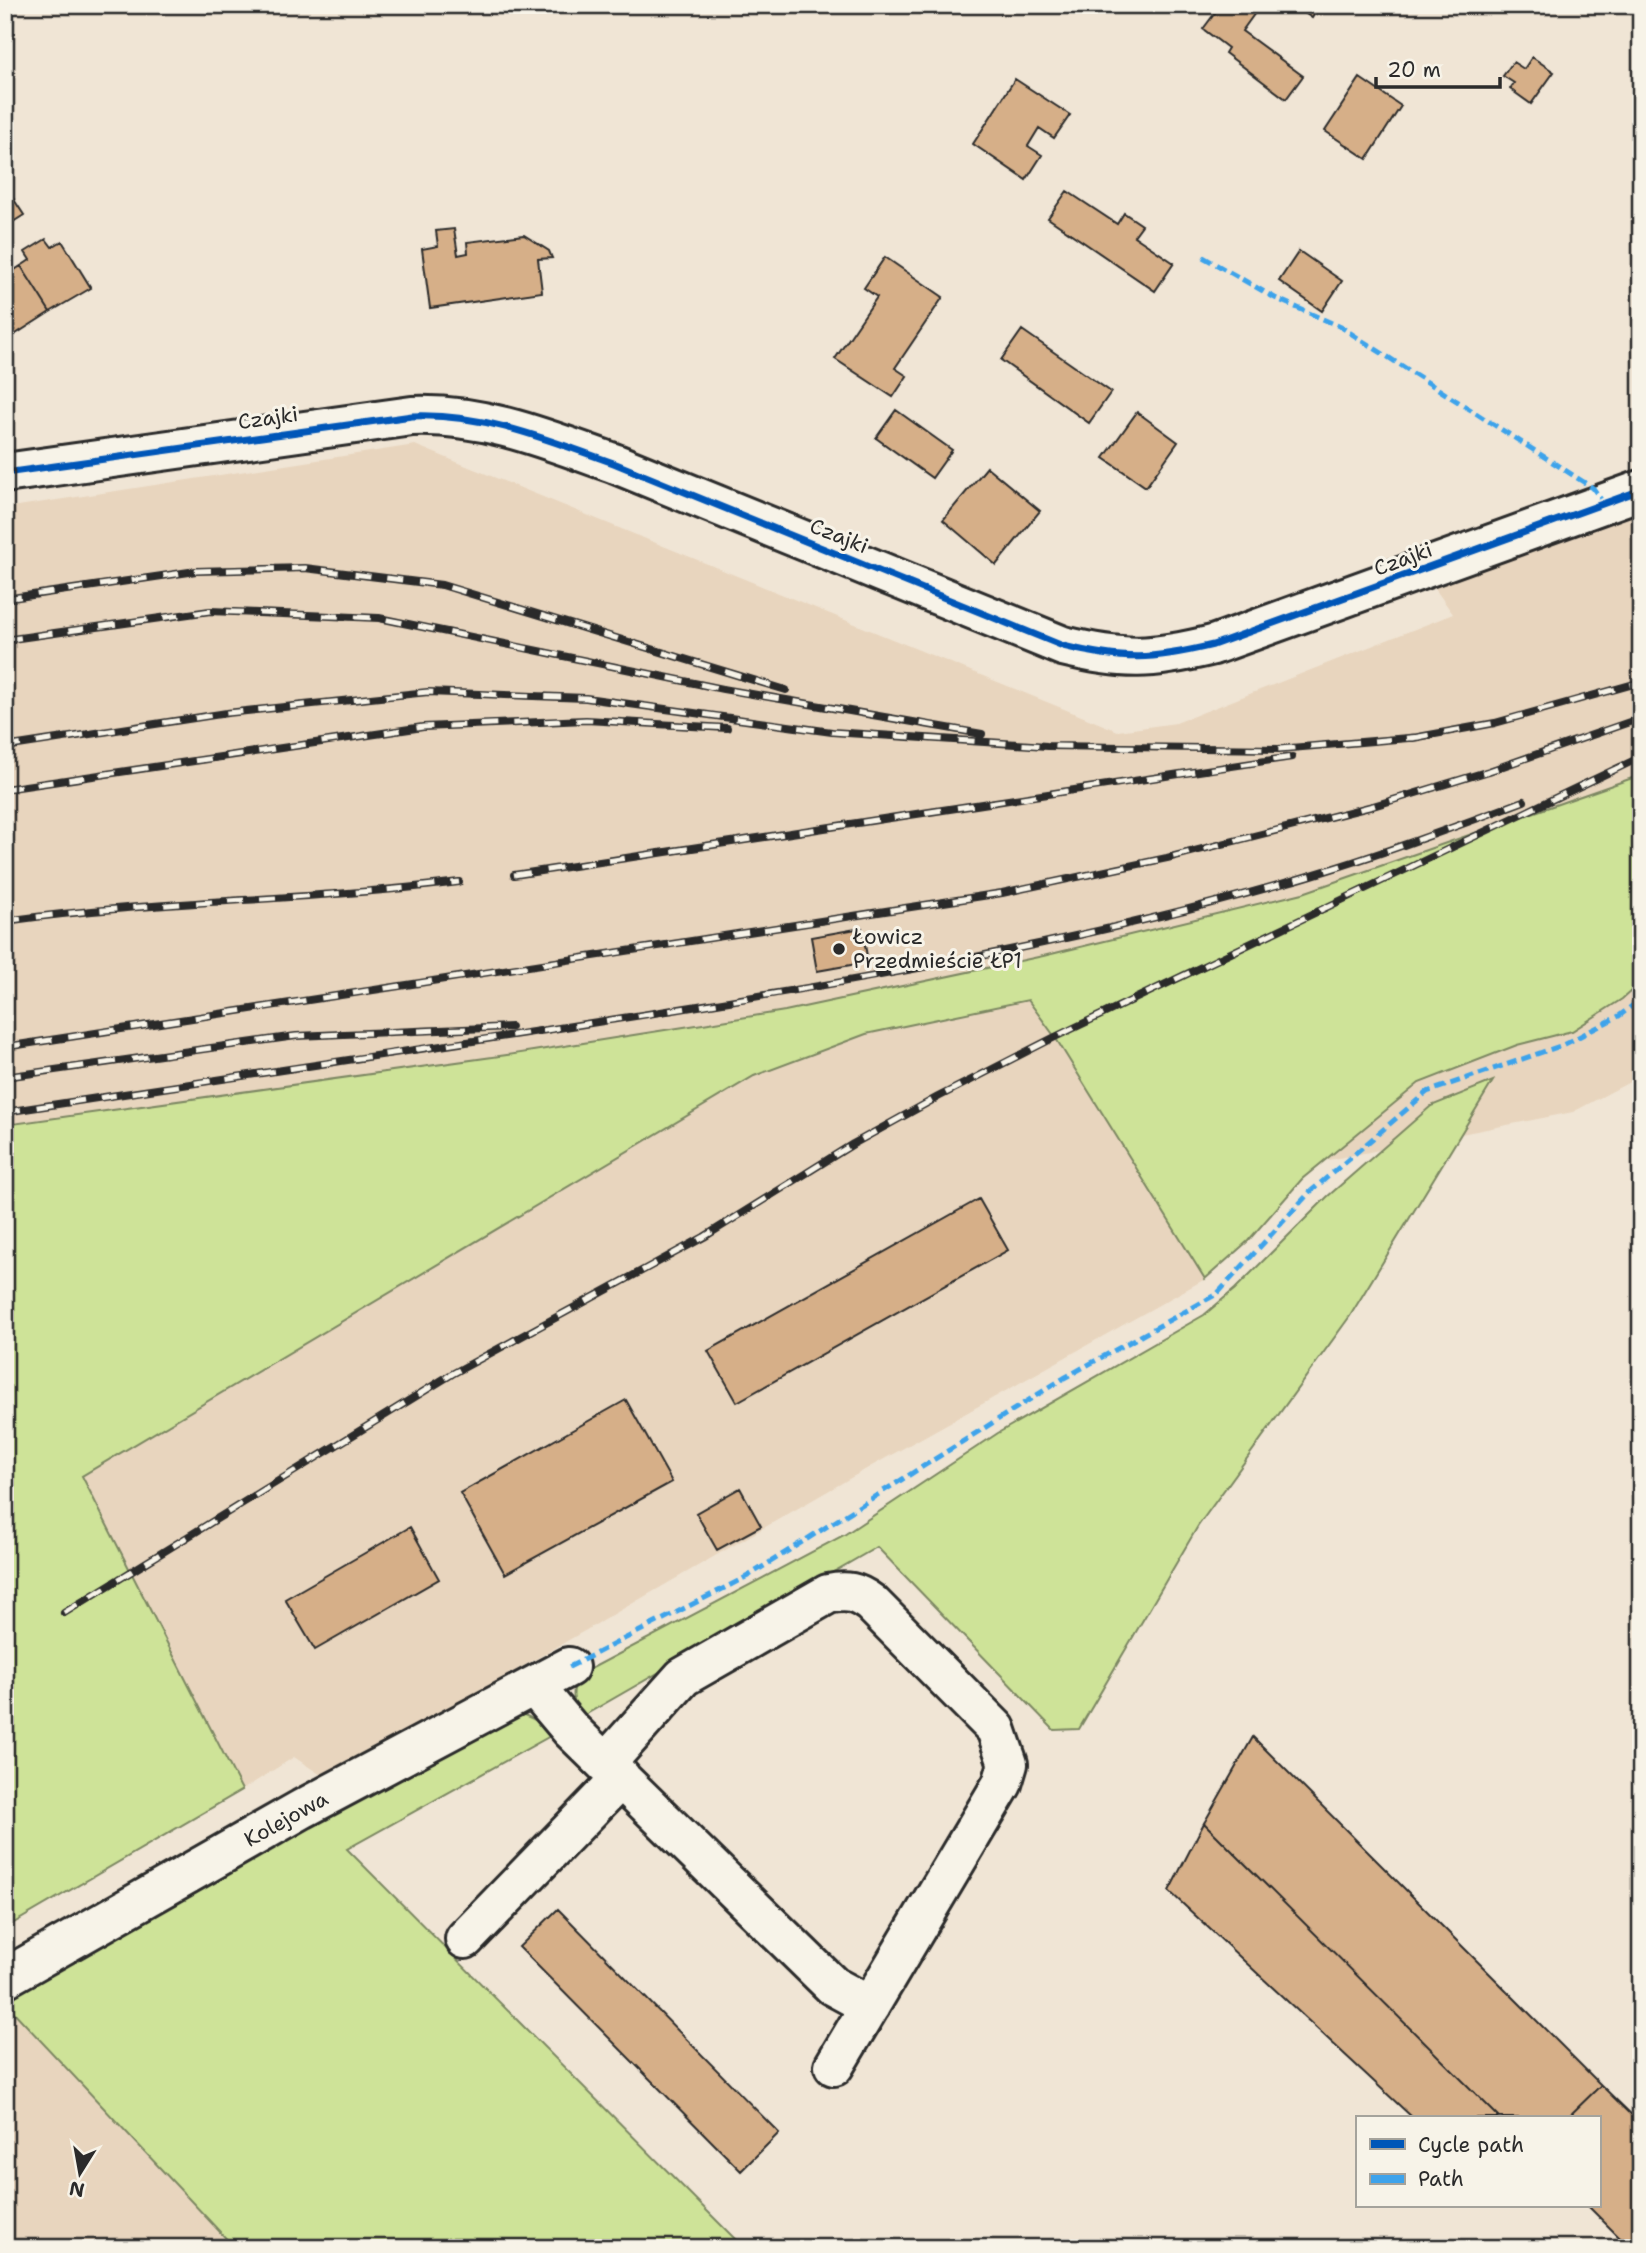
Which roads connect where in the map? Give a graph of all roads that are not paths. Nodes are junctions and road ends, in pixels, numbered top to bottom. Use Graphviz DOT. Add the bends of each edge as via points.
graph roads {
  1 [pos="5,473"];
  2 [pos="1641,490"];
  3 [pos="569,1667"];
  4 [pos="534,1686"];
  5 [pos="613,1771"];
  6 [pos="465,1939"];
  7 [pos="5,1978"];
  8 [pos="870,2006"];
  9 [pos="834,2066"];
  1 -- 2 [label="street, Czajki" via="412,416 473,418 616,464 1063,646 1111,657 1163,657 1213,645"];
  3 -- 4 [label="street, Kolejowa"];
  4 -- 5 [label="street"];
  4 -- 7 [label="street, Kolejowa" via="302,1809"];
  5 -- 6 [label="street"];
  5 -- 8 [label="street" via="833,1986"];
  5 -- 8 [label="street" via="682,1677 828,1594 845,1590 871,1603 996,1729 1008,1764 1002,1784"];
  8 -- 9 [label="street"];
}
